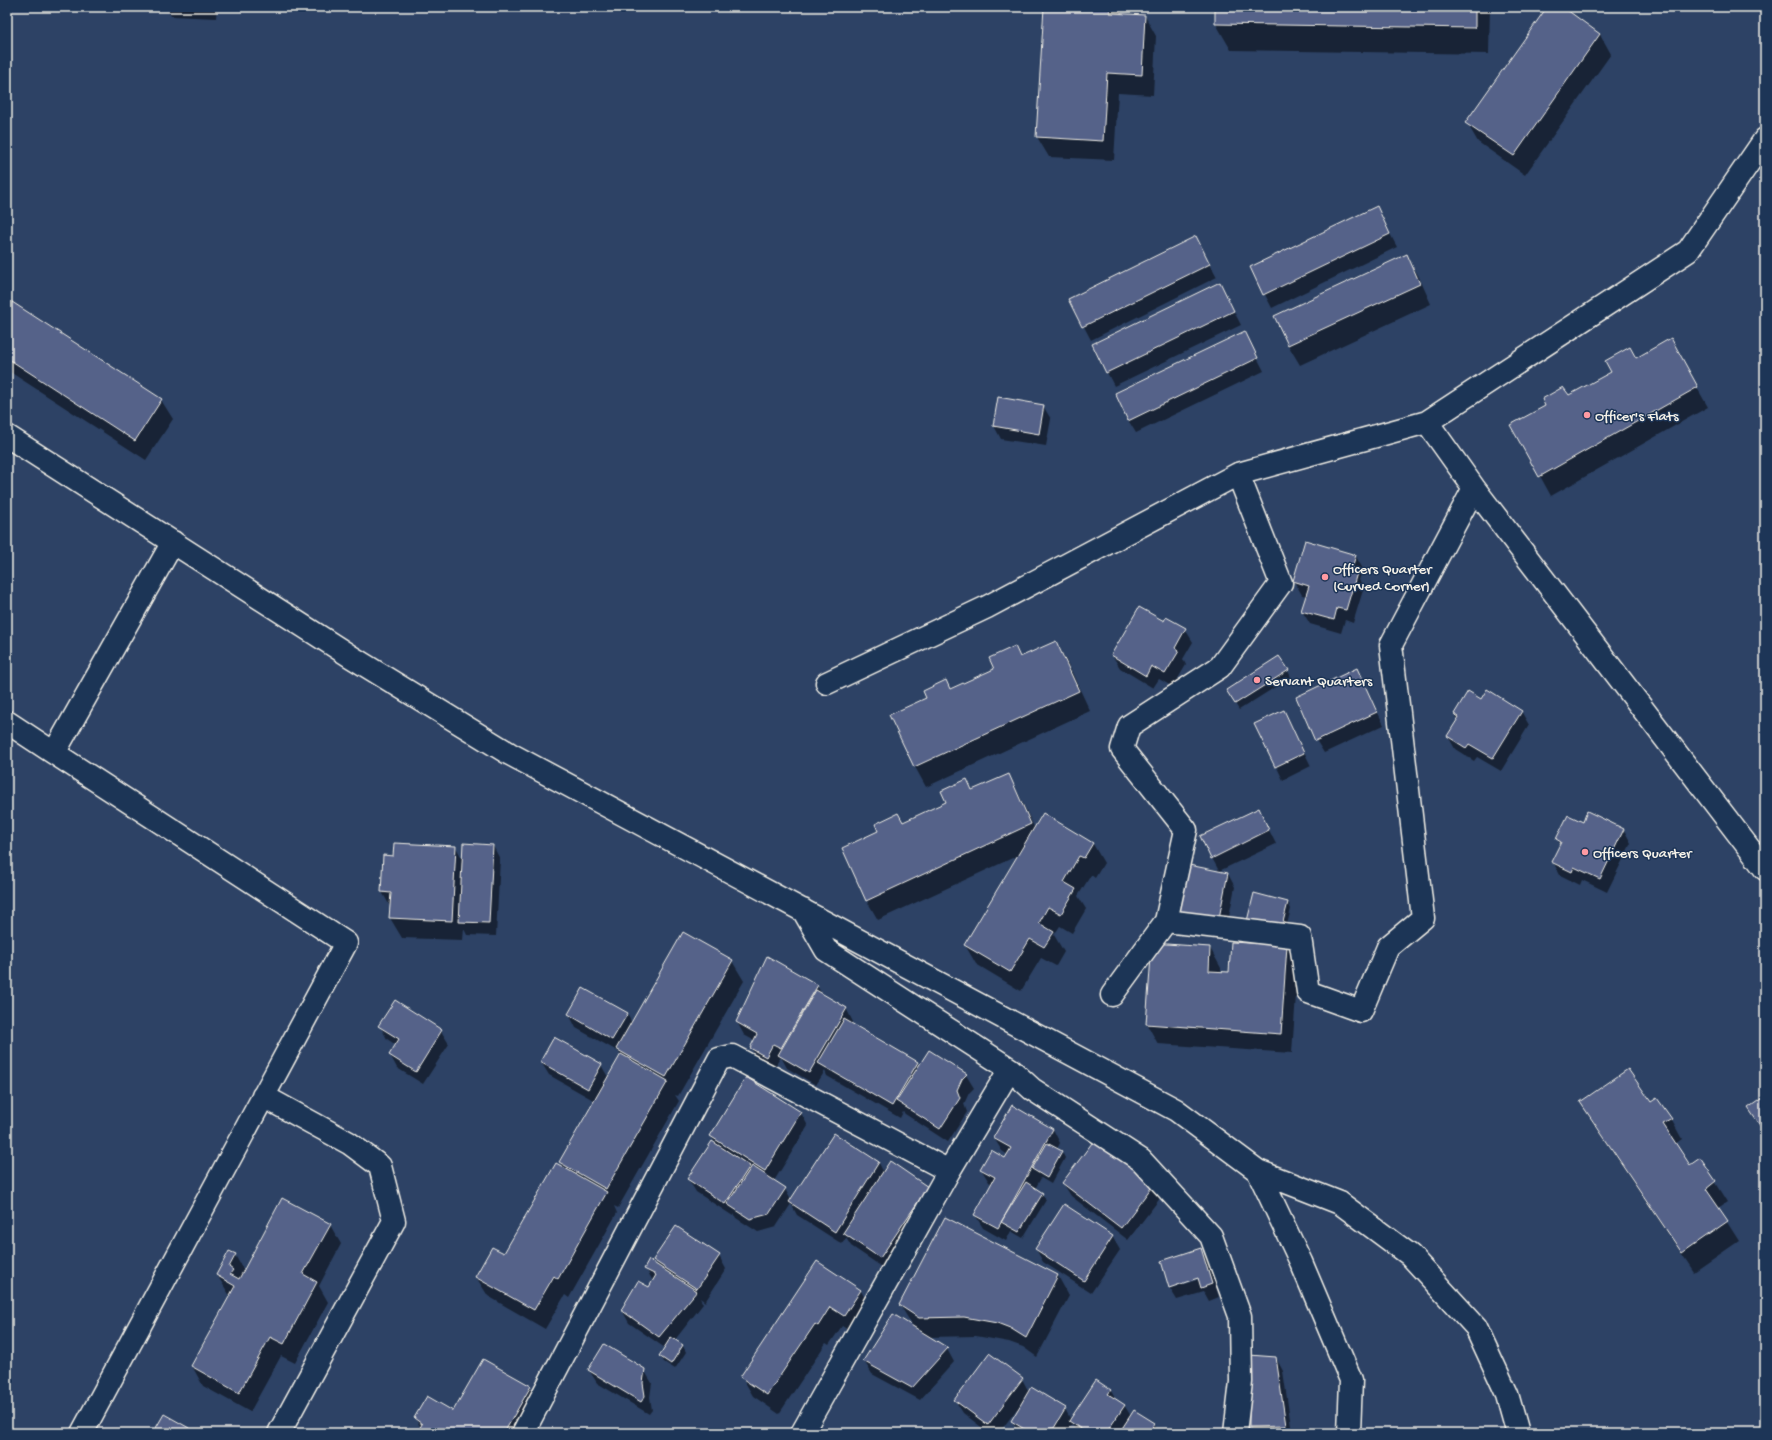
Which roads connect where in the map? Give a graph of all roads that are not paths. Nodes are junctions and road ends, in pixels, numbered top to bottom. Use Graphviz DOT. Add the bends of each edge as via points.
graph roads {
  1 [pos="1765,139"];
  2 [pos="1428,422"];
  3 [pos="7,436"];
  4 [pos="1238,474"];
  5 [pos="1474,488"];
  6 [pos="173,542"];
  7 [pos="827,683"];
  8 [pos="7,722"];
  9 [pos="54,753"];
  10 [pos="1765,869"];
  11 [pos="803,910"];
  12 [pos="1166,921"];
  13 [pos="1112,995"];
  14 [pos="1010,1069"];
  15 [pos="264,1096"];
  16 [pos="949,1171"];
  17 [pos="1258,1171"];
  18 [pos="82,1433"];
  19 [pos="279,1433"];
  20 [pos="523,1433"];
  21 [pos="802,1433"];
  22 [pos="1235,1433"];
  23 [pos="1349,1433"];
  24 [pos="1518,1433"];
  1 -- 2 [label="street" via="1688,252"];
  2 -- 4 [label="street"];
  2 -- 5 [label="street"];
  3 -- 6 [label="street"];
  4 -- 7 [label="street" via="987,607"];
  4 -- 12 [label="street" via="1281,583 1220,667 1128,726 1122,749 1186,830"];
  5 -- 10 [label="street"];
  5 -- 12 [label="street" via="1391,645 1423,918 1388,947 1361,1011 1308,992 1300,937"];
  6 -- 9 [label="street"];
  6 -- 11 [label="street" via="350,656 510,754"];
  8 -- 9 [label="street"];
  9 -- 15 [label="street" via="346,943"];
  11 -- 14 [label="street" via="826,950"];
  11 -- 17 [label="street" via="1176,1110"];
  12 -- 13 [label="street"];
  14 -- 16 [label="street"];
  14 -- 22 [label="street" via="1032,1089 1141,1160 1211,1236 1240,1316 1241,1382"];
  15 -- 18 [label="street"];
  15 -- 19 [label="street" via="350,1143 380,1166 394,1221"];
  16 -- 20 [label="street" via="732,1056 719,1059"];
  16 -- 21 [label="street"];
  17 -- 23 [label="street" via="1302,1262 1351,1380"];
  17 -- 24 [label="street" via="1340,1203 1410,1255 1476,1327 1507,1394"];
}
